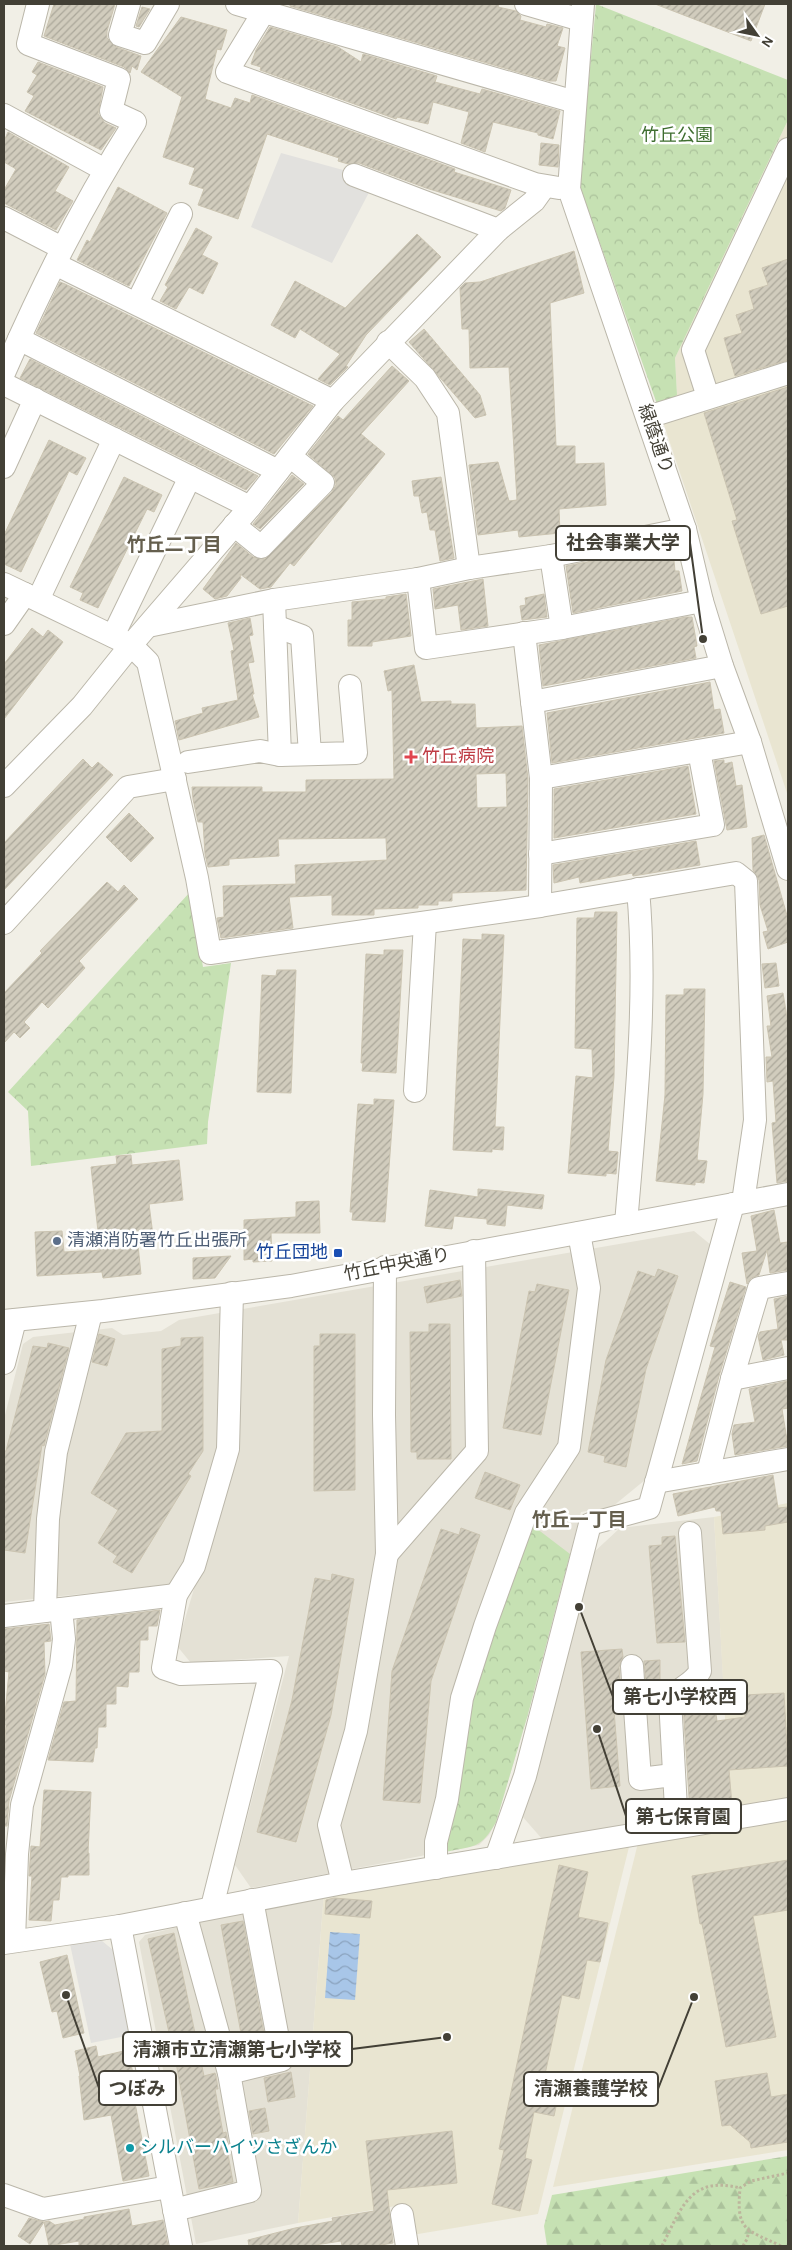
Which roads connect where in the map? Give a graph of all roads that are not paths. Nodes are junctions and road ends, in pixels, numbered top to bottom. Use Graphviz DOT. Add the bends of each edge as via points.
graph roads {
  1 [pos="38,4"];
  2 [pos="129,4"];
  3 [pos="168,4"];
  4 [pos="237,4"];
  5 [pos="526,4"];
  6 [pos="582,12"];
  7 [pos="263,13"];
  8 [pos="575,102"];
  9 [pos="4,115"];
  10 [pos="788,149"];
  11 [pos="104,170"];
  12 [pos="354,175"];
  13 [pos="544,187"];
  14 [pos="570,189"];
  15 [pos="180,214"];
  16 [pos="4,218"];
  17 [pos="498,230"];
  18 [pos="59,256"];
  19 [pos="137,303"];
  20 [pos="19,339"];
  21 [pos="388,342"];
  22 [pos="4,373"];
  23 [pos="788,373"];
  24 [pos="4,384"];
  25 [pos="708,397"];
  26 [pos="35,399"];
  27 [pos="333,401"];
  28 [pos="648,417"];
  29 [pos="114,439"];
  30 [pos="284,463"];
  31 [pos="4,467"];
  32 [pos="190,477"];
  33 [pos="250,507"];
  34 [pos="234,525"];
  35 [pos="685,529"];
  36 [pos="551,556"];
  37 [pos="469,568"];
  38 [pos="418,580"];
  39 [pos="4,584"];
  40 [pos="31,597"];
  41 [pos="274,600"];
  42 [pos="702,601"];
  43 [pos="4,624"];
  44 [pos="148,626"];
  45 [pos="275,626"];
  46 [pos="562,628"];
  47 [pos="524,633"];
  48 [pos="122,641"];
  49 [pos="722,666"];
  50 [pos="350,686"];
  51 [pos="532,702"];
  52 [pos="750,742"];
  53 [pos="699,751"];
  54 [pos="310,754"];
  55 [pos="280,755"];
  56 [pos="182,771"];
  57 [pos="541,778"];
  58 [pos="4,786"];
  59 [pos="540,854"];
  60 [pos="788,869"];
  61 [pos="638,889"];
  62 [pos="540,906"];
  63 [pos="4,922"];
  64 [pos="425,923"];
  65 [pos="415,1091"];
  66 [pos="788,1194"];
  67 [pos="738,1203"];
  68 [pos="626,1224"];
  69 [pos="579,1233"];
  70 [pos="474,1251"];
  71 [pos="385,1268"];
  72 [pos="788,1283"];
  73 [pos="232,1293"];
  74 [pos="91,1313"];
  75 [pos="9,1320"];
  76 [pos="4,1363"];
  77 [pos="788,1368"];
  78 [pos="732,1379"];
  79 [pos="788,1459"];
  80 [pos="708,1473"];
  81 [pos="656,1482"];
  82 [pos="690,1533"];
  83 [pos="386,1554"];
  84 [pos="176,1595"];
  85 [pos="53,1610"];
  86 [pos="4,1616"];
  87 [pos="632,1666"];
  88 [pos="673,1775"];
  89 [pos="788,1809"];
  90 [pos="677,1827"];
  91 [pos="496,1858"];
  92 [pos="436,1868"];
  93 [pos="343,1883"];
  94 [pos="252,1900"];
  95 [pos="212,1907"];
  96 [pos="185,1913"];
  97 [pos="120,1926"];
  98 [pos="9,1942"];
  99 [pos="229,2072"];
  100 [pos="169,2187"];
  101 [pos="4,2195"];
  102 [pos="174,2210"];
  103 [pos="402,2216"];
  104 [pos="181,2246"];
  105 [pos="407,2246"];
  1 -- 11 [label="street" via="28,44 119,79 111,111 135,122"];
  2 -- 3 [label="street" via="120,35 146,43"];
  4 -- 7 [label="street"];
  5 -- 6 [label="street"];
  6 -- 8 [label="street, 緑蔭通り"];
  7 -- 8 [label="street"];
  7 -- 13 [label="street" via="227,72"];
  8 -- 14 [label="street, 緑蔭通り"];
  9 -- 11 [label="street"];
  10 -- 25 [label="street" via="693,350"];
  11 -- 18 [label="street"];
  12 -- 17 [label="street"];
  13 -- 14 [label="street"];
  13 -- 17 [label="street" via="534,201"];
  14 -- 28 [label="street, 緑蔭通り"];
  15 -- 19 [label="street"];
  16 -- 18 [label="street"];
  17 -- 21 [label="street"];
  18 -- 19 [label="street"];
  18 -- 20 [label="street"];
  19 -- 27 [label="street"];
  20 -- 22 [label="street"];
  20 -- 30 [label="street"];
  21 -- 27 [label="street"];
  21 -- 37 [label="street" via="425,378 448,413"];
  23 -- 25 [label="street"];
  24 -- 26 [label="street"];
  25 -- 28 [label="street"];
  26 -- 29 [label="street"];
  26 -- 31 [label="street"];
  27 -- 30 [label="street"];
  28 -- 35 [label="street, 緑蔭通り"];
  29 -- 32 [label="street"];
  29 -- 40 [label="street"];
  30 -- 33 [label="street"];
  30 -- 34 [label="street" via="323,483 261,547"];
  32 -- 33 [label="street"];
  32 -- 48 [label="street"];
  33 -- 34 [label="street"];
  34 -- 44 [label="street"];
  35 -- 36 [label="street"];
  35 -- 42 [label="street, 緑蔭通り"];
  36 -- 37 [label="street"];
  36 -- 46 [label="street"];
  37 -- 38 [label="street"];
  38 -- 41 [label="street"];
  38 -- 47 [label="street" via="426,648"];
  39 -- 40 [label="street"];
  40 -- 43 [label="street"];
  40 -- 48 [label="street"];
  41 -- 44 [label="street"];
  41 -- 45 [label="street"];
  42 -- 46 [label="street"];
  42 -- 49 [label="street, 緑蔭通り"];
  44 -- 48 [label="street"];
  45 -- 54 [label="street" via="302,636"];
  45 -- 55 [label="street"];
  46 -- 47 [label="street"];
  47 -- 51 [label="street"];
  48 -- 56 [label="street" via="148,662"];
  48 -- 58 [label="street" via="82,706"];
  49 -- 51 [label="street"];
  49 -- 52 [label="street, 緑蔭通り"];
  50 -- 54 [label="street" via="356,753"];
  51 -- 57 [label="street"];
  52 -- 53 [label="street"];
  52 -- 60 [label="street, 緑蔭通り"];
  53 -- 57 [label="street"];
  53 -- 59 [label="street" via="713,825"];
  54 -- 55 [label="street"];
  55 -- 56 [label="street" via="260,751"];
  56 -- 63 [label="street" via="128,787"];
  56 -- 64 [label="street" via="210,953"];
  57 -- 59 [label="street"];
  59 -- 62 [label="street"];
  61 -- 62 [label="street"];
  61 -- 67 [label="street" via="736,873 746,881 754,1120"];
  61 -- 68 [label="street" via="642,937 640,1043"];
  62 -- 64 [label="street"];
  64 -- 65 [label="street"];
  66 -- 67 [label="street, 竹丘中央通り"];
  67 -- 68 [label="street, 竹丘中央通り"];
  67 -- 81 [label="street"];
  68 -- 69 [label="street, 竹丘中央通り"];
  69 -- 70 [label="street, 竹丘中央通り"];
  69 -- 92 [label="street" via="589,1288 569,1447 526,1513 462,1698 447,1799 436,1842"];
  70 -- 71 [label="street, 竹丘中央通り"];
  70 -- 83 [label="street" via="478,1451"];
  71 -- 73 [label="street, 竹丘中央通り" via="291,1286"];
  71 -- 83 [label="street"];
  72 -- 78 [label="street" via="759,1288"];
  73 -- 74 [label="street, 竹丘中央通り"];
  73 -- 84 [label="street" via="228,1449 194,1566"];
  74 -- 75 [label="street, 竹丘中央通り"];
  74 -- 85 [label="street" via="56,1452 48,1519"];
  75 -- 76 [label="street"];
  77 -- 78 [label="street"];
  78 -- 80 [label="street"];
  79 -- 80 [label="street"];
  80 -- 81 [label="street"];
  81 -- 91 [label="street" via="649,1508 590,1524 525,1776"];
  82 -- 88 [label="street" via="700,1671 670,1699"];
  83 -- 93 [label="street" via="356,1732 329,1825"];
  84 -- 85 [label="street"];
  84 -- 95 [label="street" via="163,1668 181,1674 271,1671"];
  85 -- 86 [label="street"];
  85 -- 98 [label="street" via="64,1639 61,1665 22,1805"];
  87 -- 88 [label="street" via="640,1779"];
  88 -- 90 [label="street"];
  89 -- 90 [label="street"];
  90 -- 91 [label="street"];
  91 -- 92 [label="street"];
  92 -- 93 [label="street"];
  93 -- 94 [label="street"];
  94 -- 95 [label="street"];
  94 -- 99 [label="street" via="282,2060"];
  95 -- 96 [label="street"];
  96 -- 97 [label="street"];
  96 -- 99 [label="street"];
  97 -- 98 [label="street"];
  97 -- 100 [label="street"];
  99 -- 102 [label="street" via="250,2192"];
  100 -- 101 [label="street" via="43,2209"];
  100 -- 102 [label="street"];
  102 -- 104 [label="street"];
  103 -- 105 [label="street"];
}
